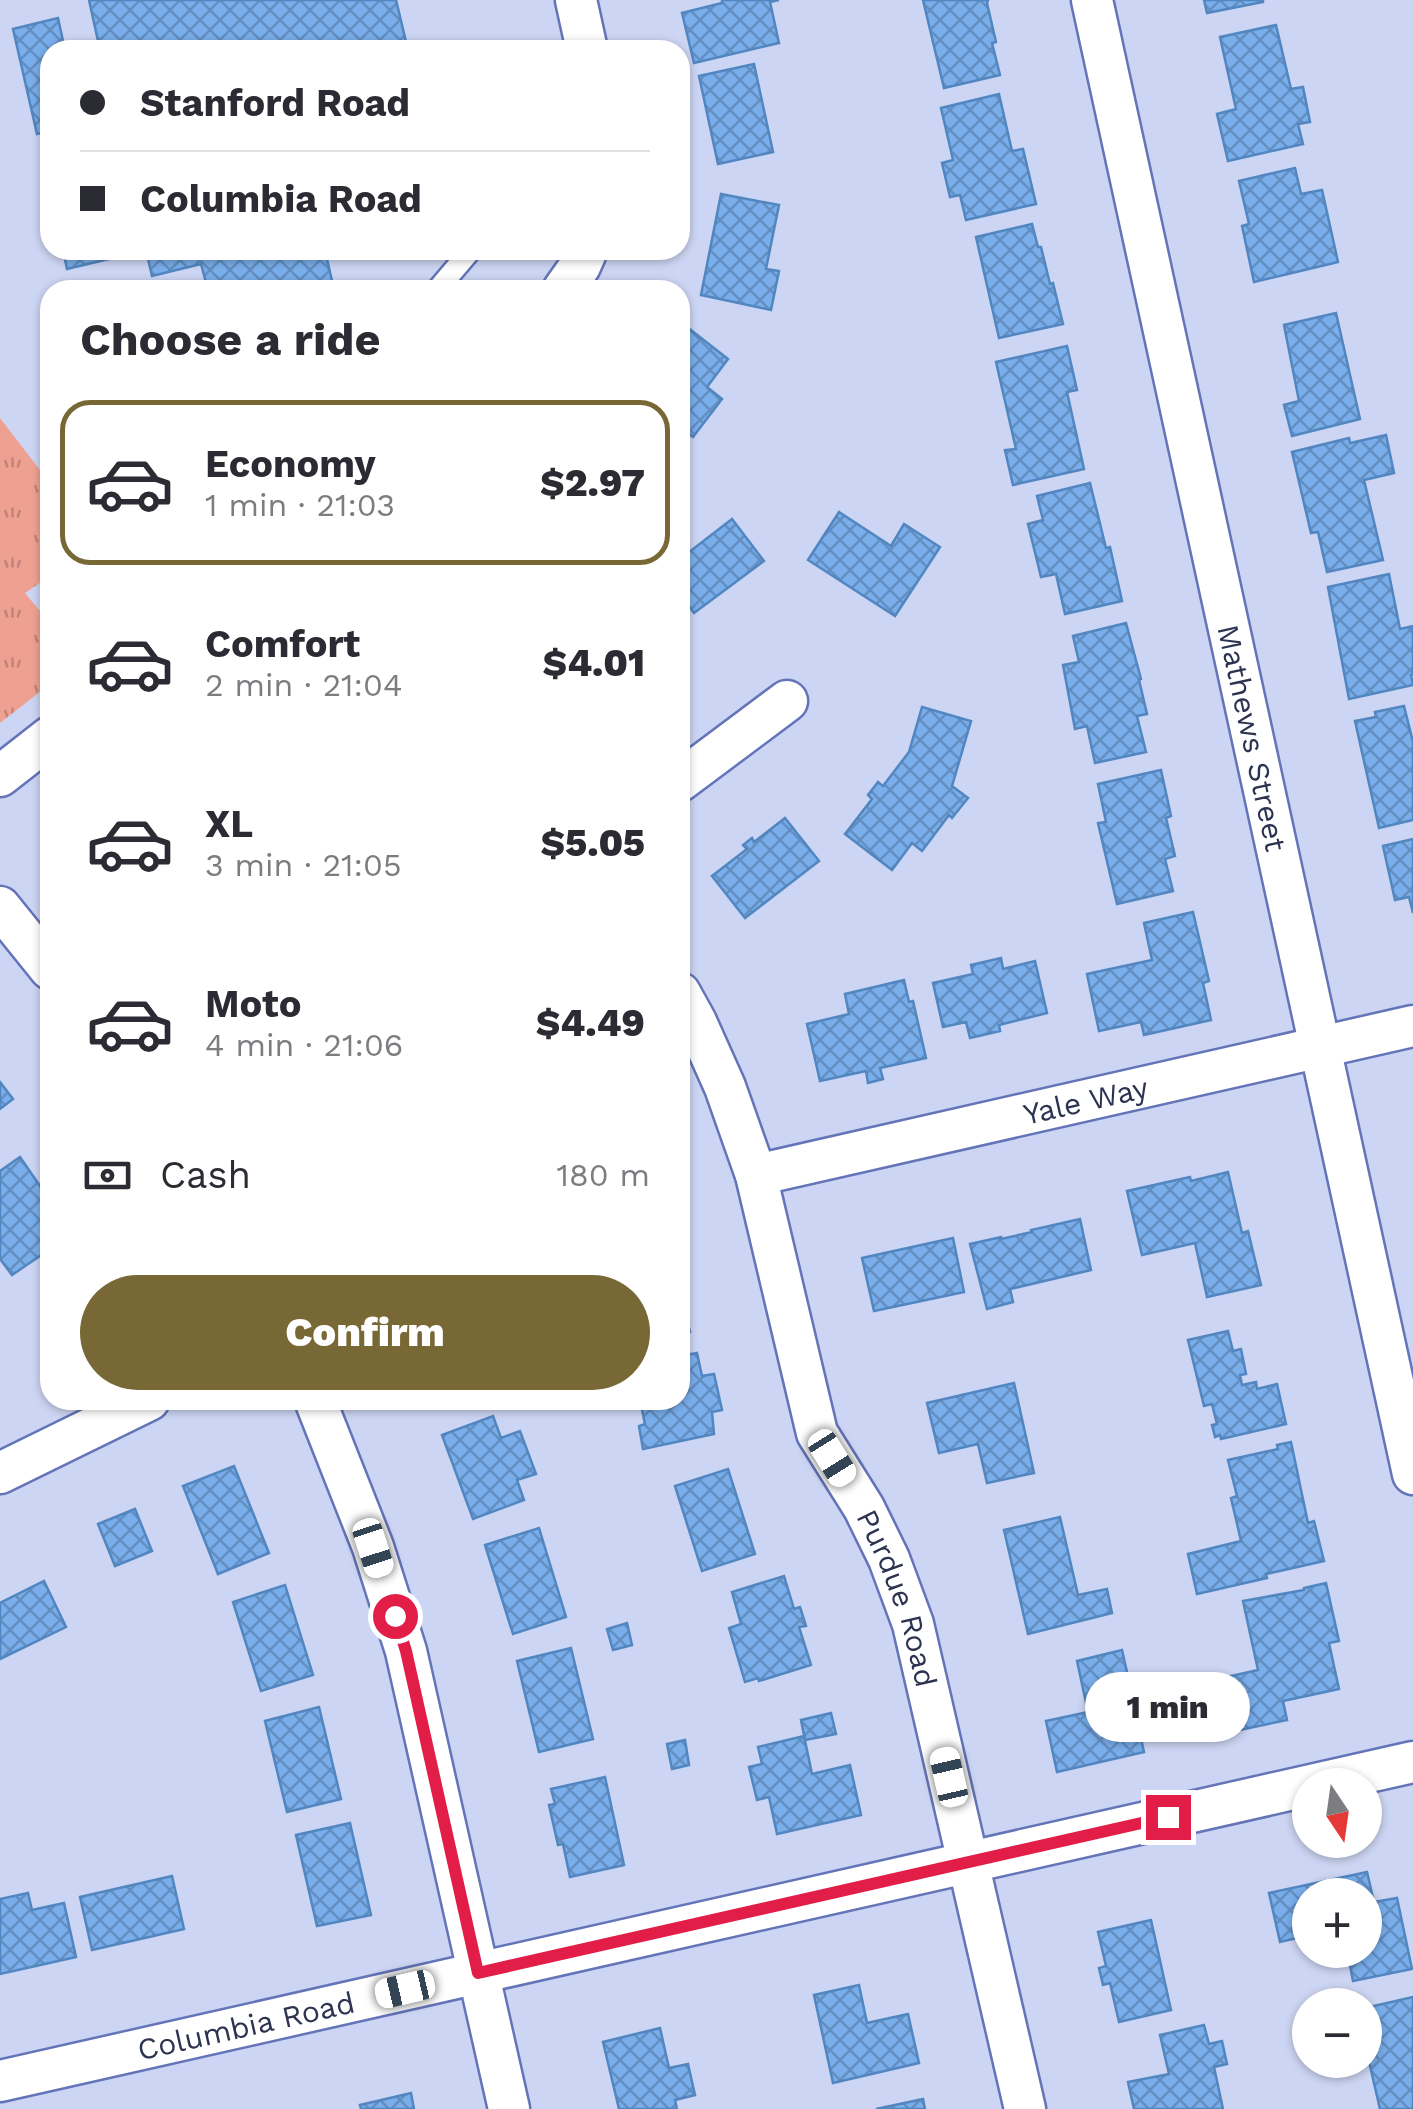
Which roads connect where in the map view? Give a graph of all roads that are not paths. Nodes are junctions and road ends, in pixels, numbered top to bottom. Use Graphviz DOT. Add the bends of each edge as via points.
graph roads {
  1 [pos="576,0"];
  2 [pos="1092,0"];
  3 [pos="585,40"];
  4 [pos="462,260"];
  5 [pos="446,280"];
  6 [pos="786,701"];
  7 [pos="40,746"];
  8 [pos="690,773"];
  9 [pos="0,776"];
  10 [pos="0,907"];
  11 [pos="40,957"];
  12 [pos="690,1011"];
  13 [pos="1413,1026"];
  14 [pos="1321,1048"];
  15 [pos="756,1175"];
  16 [pos="129,1410"];
  17 [pos="319,1410"];
  18 [pos="0,1473"];
  19 [pos="1413,1474"];
  20 [pos="1413,1762"];
  21 [pos="969,1862"];
  22 [pos="478,1973"];
  23 [pos="0,2081"];
  24 [pos="509,2109"];
  25 [pos="1025,2109"];
  1 -- 3 [label="street"];
  2 -- 14 [label="street, Mathews Street"];
  4 -- 5 [label="lane"];
  6 -- 8 [label="street"];
  7 -- 9 [label="street"];
  10 -- 11 [label="street"];
  12 -- 15 [label="street, Purdue Road"];
  13 -- 14 [label="street, Yale Way"];
  14 -- 15 [label="street, Yale Way"];
  14 -- 19 [label="street, Mathews Street"];
  15 -- 21 [label="street, Purdue Road" via="817,1433 864,1508 913,1624"];
  16 -- 18 [label="street"];
  17 -- 22 [label="street" via="406,1651"];
  20 -- 21 [label="street, Columbia Road"];
  21 -- 22 [label="street, Columbia Road"];
  21 -- 25 [label="street, Purdue Road"];
  22 -- 23 [label="street, Columbia Road"];
  22 -- 24 [label="street"];
}
